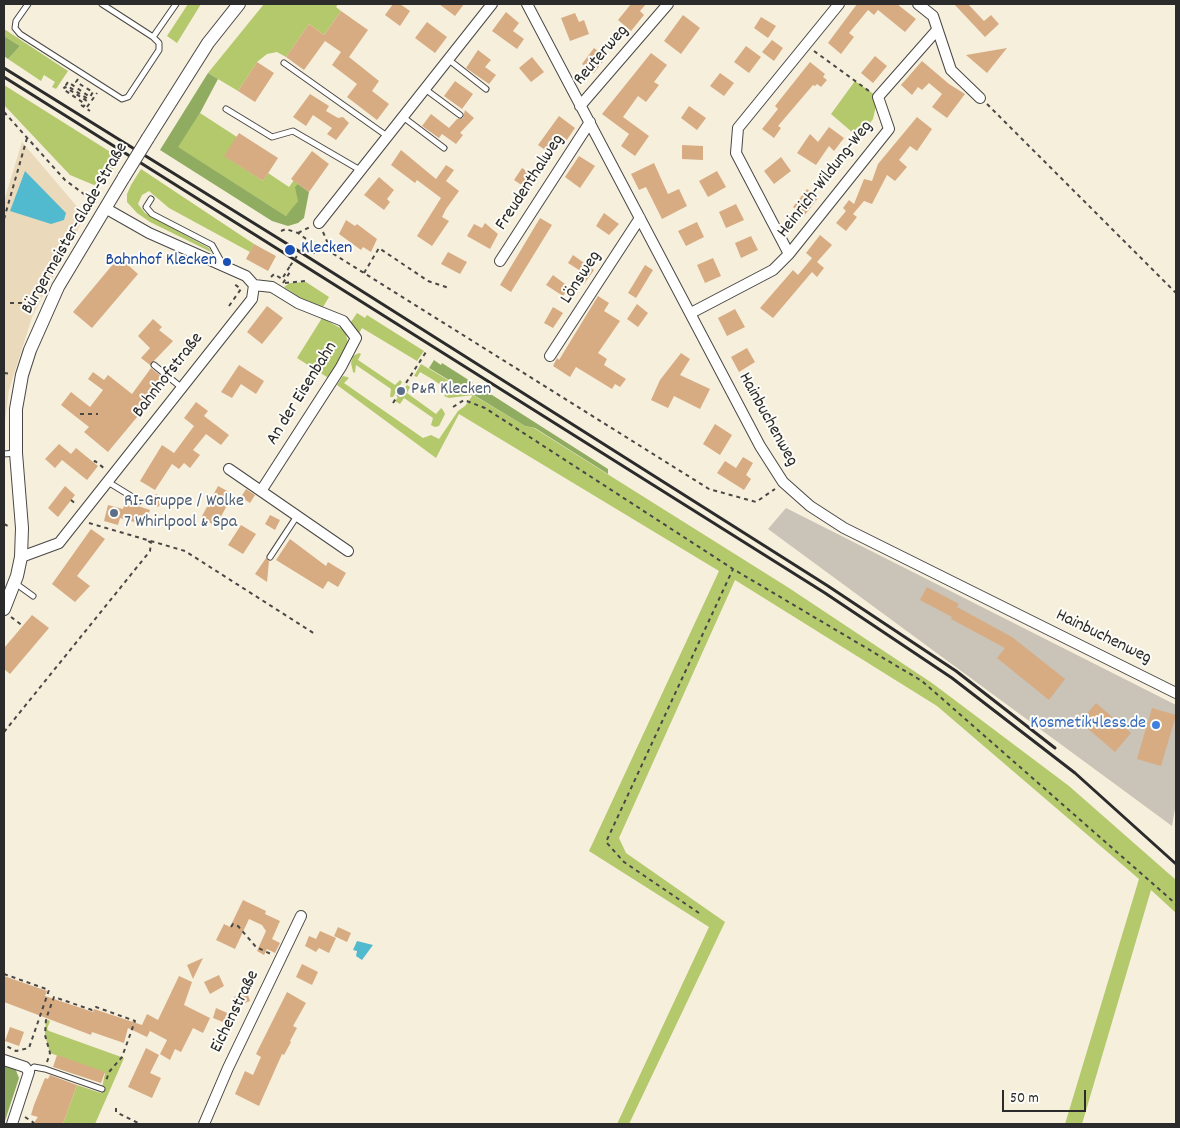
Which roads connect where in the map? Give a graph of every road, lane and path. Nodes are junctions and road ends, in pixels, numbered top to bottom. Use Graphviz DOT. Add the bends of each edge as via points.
graph roads {
  1 [pos="28,4"];
  2 [pos="102,4"];
  3 [pos="176,4"];
  4 [pos="239,4"];
  5 [pos="492,4"];
  6 [pos="527,4"];
  7 [pos="668,4"];
  8 [pos="839,4"];
  9 [pos="918,4"];
  10 [pos="937,30"];
  11 [pos="153,37"];
  12 [pos="806,45"];
  13 [pos="448,60"];
  14 [pos="284,63"];
  15 [pos="425,89"];
  16 [pos="486,89"];
  17 [pos="94,90"];
  18 [pos="98,90"];
  19 [pos="878,97"];
  20 [pos="980,98"];
  21 [pos="580,106"];
  22 [pos="87,108"];
  23 [pos="226,109"];
  24 [pos="90,111"];
  25 [pos="4,112"];
  26 [pos="460,115"];
  27 [pos="403,116"];
  28 [pos="590,122"];
  29 [pos="387,136"];
  30 [pos="27,138"];
  31 [pos="444,148"];
  32 [pos="360,170"];
  33 [pos="150,199"];
  34 [pos="105,208"];
  35 [pos="640,218"];
  36 [pos="4,219"];
  37 [pos="319,223"];
  38 [pos="281,231"];
  39 [pos="789,254"];
  40 [pos="500,261"];
  41 [pos="224,268"];
  42 [pos="364,273"];
  43 [pos="274,274"];
  44 [pos="231,281"];
  45 [pos="304,281"];
  46 [pos="283,283"];
  47 [pos="254,285"];
  48 [pos="449,288"];
  49 [pos="1176,293"];
  50 [pos="10,303"];
  51 [pos="49,306"];
  52 [pos="229,306"];
  53 [pos="691,313"];
  54 [pos="426,352"];
  55 [pos="550,356"];
  56 [pos="154,365"];
  57 [pos="182,388"];
  58 [pos="393,403"];
  59 [pos="454,406"];
  60 [pos="80,414"];
  61 [pos="98,414"];
  62 [pos="10,454"];
  63 [pos="94,462"];
  64 [pos="229,469"];
  65 [pos="110,478"];
  66 [pos="784,482"];
  67 [pos="261,491"];
  68 [pos="139,501"];
  69 [pos="297,516"];
  70 [pos="77,520"];
  71 [pos="146,539"];
  72 [pos="348,550"];
  73 [pos="21,557"];
  74 [pos="270,557"];
  75 [pos="733,569"];
  76 [pos="15,583"];
  77 [pos="33,596"];
  78 [pos="7,612"];
  79 [pos="23,626"];
  80 [pos="315,634"];
  81 [pos="1176,693"];
  82 [pos="4,732"];
  83 [pos="1176,904"];
  84 [pos="699,912"];
  85 [pos="301,916"];
  86 [pos="231,927"];
  87 [pos="280,959"];
  88 [pos="4,974"];
  89 [pos="4,1045"];
  90 [pos="4,1060"];
  91 [pos="45,1069"];
  92 [pos="29,1072"];
  93 [pos="102,1089"];
  94 [pos="116,1108"];
  95 [pos="112,1111"];
  96 [pos="116,1112"];
  97 [pos="12,1124"];
  98 [pos="140,1124"];
  99 [pos="204,1124"];
  1 -- 11 [label="lane" via="16,21 15,28 20,34 122,99 128,97 159,50 159,43"];
  2 -- 11 [label="lane"];
  3 -- 11 [label="lane"];
  4 -- 34 [label="street, Bürgermeister-Glade-Straße, bridge" via="208,43"];
  5 -- 13 [label="street"];
  6 -- 21 [label="street, Hainbuchenweg"];
  7 -- 21 [label="street, Reuterweg"];
  8 -- 12 [label="street"];
  9 -- 10 [label="street" via="933,16"];
  10 -- 19 [label="street, Heinrich-Wildung-Weg"];
  10 -- 20 [label="street" via="951,70"];
  12 -- 19 [label="path"];
  12 -- 39 [label="street" via="738,128 736,153"];
  13 -- 15 [label="street"];
  13 -- 16 [label="lane"];
  14 -- 29 [label="lane"];
  15 -- 26 [label="lane"];
  15 -- 27 [label="street"];
  17 -- 22 [label="path" via="78,79 76,82 93,92 90,97 68,82 66,85 87,101 65,87 63,89"];
  18 -- 22 [label="path"];
  19 -- 39 [label="street, Heinrich-Wildung-Weg" via="889,129"];
  20 -- 49 [label="path"];
  21 -- 28 [label="street, Hainbuchenweg"];
  22 -- 24 [label="path"];
  23 -- 32 [label="lane" via="272,138 293,131"];
  25 -- 30 [label="path"];
  27 -- 29 [label="street"];
  27 -- 31 [label="lane"];
  28 -- 35 [label="street, Hainbuchenweg"];
  28 -- 40 [label="street, Freudenthalweg"];
  29 -- 32 [label="street"];
  30 -- 34 [label="path" via="65,180"];
  30 -- 36 [label="path"];
  32 -- 37 [label="street"];
  33 -- 41 [label="lane" via="146,208 152,214 212,245"];
  34 -- 41 [label="street" via="149,233"];
  34 -- 51 [label="street, Bürgermeister-Glade-Straße"];
  35 -- 53 [label="street, Hainbuchenweg"];
  35 -- 55 [label="street, Lönsweg"];
  37 -- 42 [label="path" via="332,253"];
  38 -- 43 [label="path, bridge" via="286,229 298,233 317,247 314,253 304,246 282,279"];
  39 -- 53 [label="street" via="773,270"];
  41 -- 47 [label="street" via="246,276"];
  42 -- 48 [label="path" via="379,248 428,281"];
  42 -- 66 [label="path" via="710,489 756,502"];
  44 -- 52 [label="path" via="240,289"];
  45 -- 46 [label="path"];
  47 -- 57 [label="street, Bahnhofstraße" via="252,300"];
  47 -- 67 [label="street, An der Eisenbahn" via="272,287 298,303 343,322 356,338 341,367"];
  50 -- 51 [label="path"];
  51 -- 62 [label="street, Bürgermeister-Glade-Straße" via="22,377"];
  53 -- 66 [label="street, Hainbuchenweg" via="760,446"];
  54 -- 58 [label="path"];
  56 -- 57 [label="lane"];
  57 -- 65 [label="street, Bahnhofstraße"];
  59 -- 75 [label="path" via="464,400 485,408"];
  60 -- 61 [label="path"];
  62 -- 73 [label="street, Bürgermeister-Glade-Straße" via="22,528"];
  63 -- 65 [label="path"];
  64 -- 67 [label="street"];
  65 -- 68 [label="lane"];
  65 -- 70 [label="street, Bahnhofstraße"];
  66 -- 81 [label="street, Hainbuchenweg" via="810,506 844,528"];
  67 -- 69 [label="street"];
  69 -- 72 [label="street"];
  69 -- 74 [label="lane"];
  70 -- 71 [label="path"];
  70 -- 73 [label="street, Bahnhofstraße" via="59,543"];
  71 -- 80 [label="path" via="184,551"];
  71 -- 82 [label="path" via="151,544 150,551"];
  73 -- 76 [label="street"];
  75 -- 83 [label="path" via="922,680"];
  75 -- 84 [label="path" via="606,842 624,862"];
  76 -- 77 [label="lane"];
  76 -- 78 [label="street"];
  78 -- 79 [label="path"];
  85 -- 87 [label="street, Eichenstraße"];
  86 -- 87 [label="path" via="233,924 238,926 256,947"];
  87 -- 99 [label="street, Eichenstraße"];
  88 -- 89 [label="path" via="49,990 28,1048 16,1051"];
  90 -- 92 [label="street" via="25,1067"];
  91 -- 92 [label="lane" via="34,1067"];
  91 -- 93 [label="lane"];
  91 -- 93 [label="path" via="50,1053 44,1035 54,997 135,1021 122,1057 109,1072"];
  92 -- 97 [label="street"];
  94 -- 96 [label="path"];
  95 -- 96 [label="path"];
  96 -- 98 [label="path"];
}
